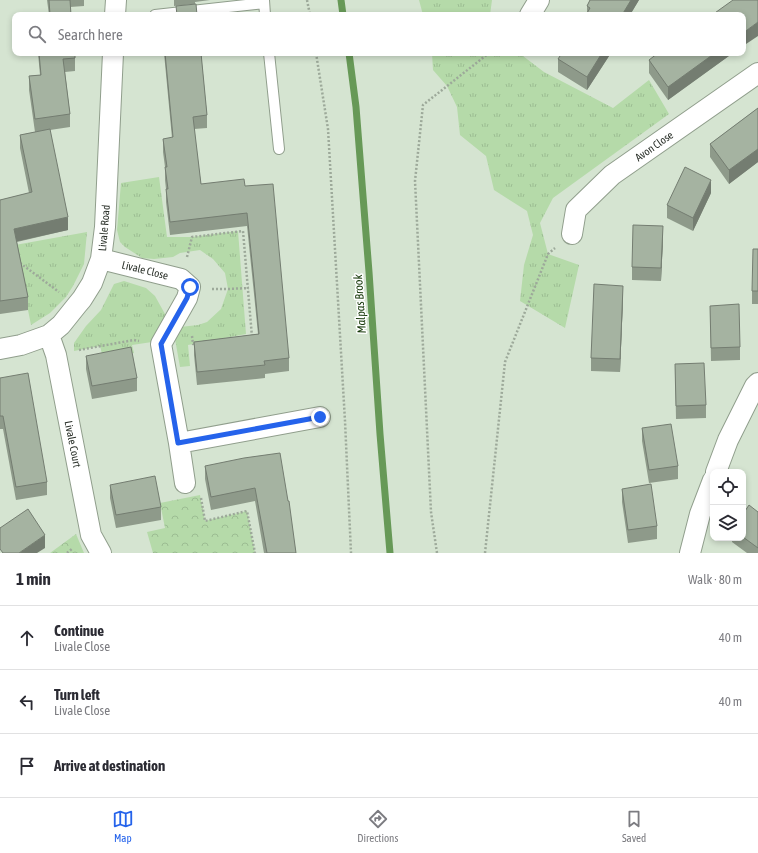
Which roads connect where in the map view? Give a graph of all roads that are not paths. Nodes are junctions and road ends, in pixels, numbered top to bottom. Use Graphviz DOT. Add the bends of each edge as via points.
graph roads {
  1 [pos="116,0"];
  2 [pos="539,0"];
  3 [pos="264,2"];
  4 [pos="115,12"];
  5 [pos="180,12"];
  6 [pos="265,12"];
  7 [pos="532,12"];
  8 [pos="113,56"];
  9 [pos="269,56"];
  10 [pos="758,73"];
  11 [pos="279,149"];
  12 [pos="572,234"];
  13 [pos="101,259"];
  14 [pos="49,335"];
  15 [pos="0,349"];
  16 [pos="758,383"];
  17 [pos="320,417"];
  18 [pos="178,443"];
  19 [pos="717,469"];
  20 [pos="185,482"];
  21 [pos="710,488"];
  22 [pos="101,553"];
  23 [pos="690,553"];
  1 -- 4 [label="street"];
  2 -- 7 [label="street"];
  3 -- 5 [label="lane"];
  3 -- 6 [label="lane"];
  8 -- 13 [label="street, Livale Road" via="105,228"];
  9 -- 11 [label="lane"];
  10 -- 12 [label="street, Avon Close" via="612,175 576,210"];
  13 -- 14 [label="street, Livale Road" via="92,283 82,299 61,325"];
  13 -- 18 [label="street, Livale Close" via="185,283 187,298 161,344"];
  14 -- 15 [label="street, Livale Road"];
  14 -- 22 [label="street, Livale Court" via="56,355 91,535"];
  16 -- 19 [label="street" via="728,440"];
  17 -- 18 [label="street"];
  18 -- 20 [label="street"];
  21 -- 23 [label="street"];
}
